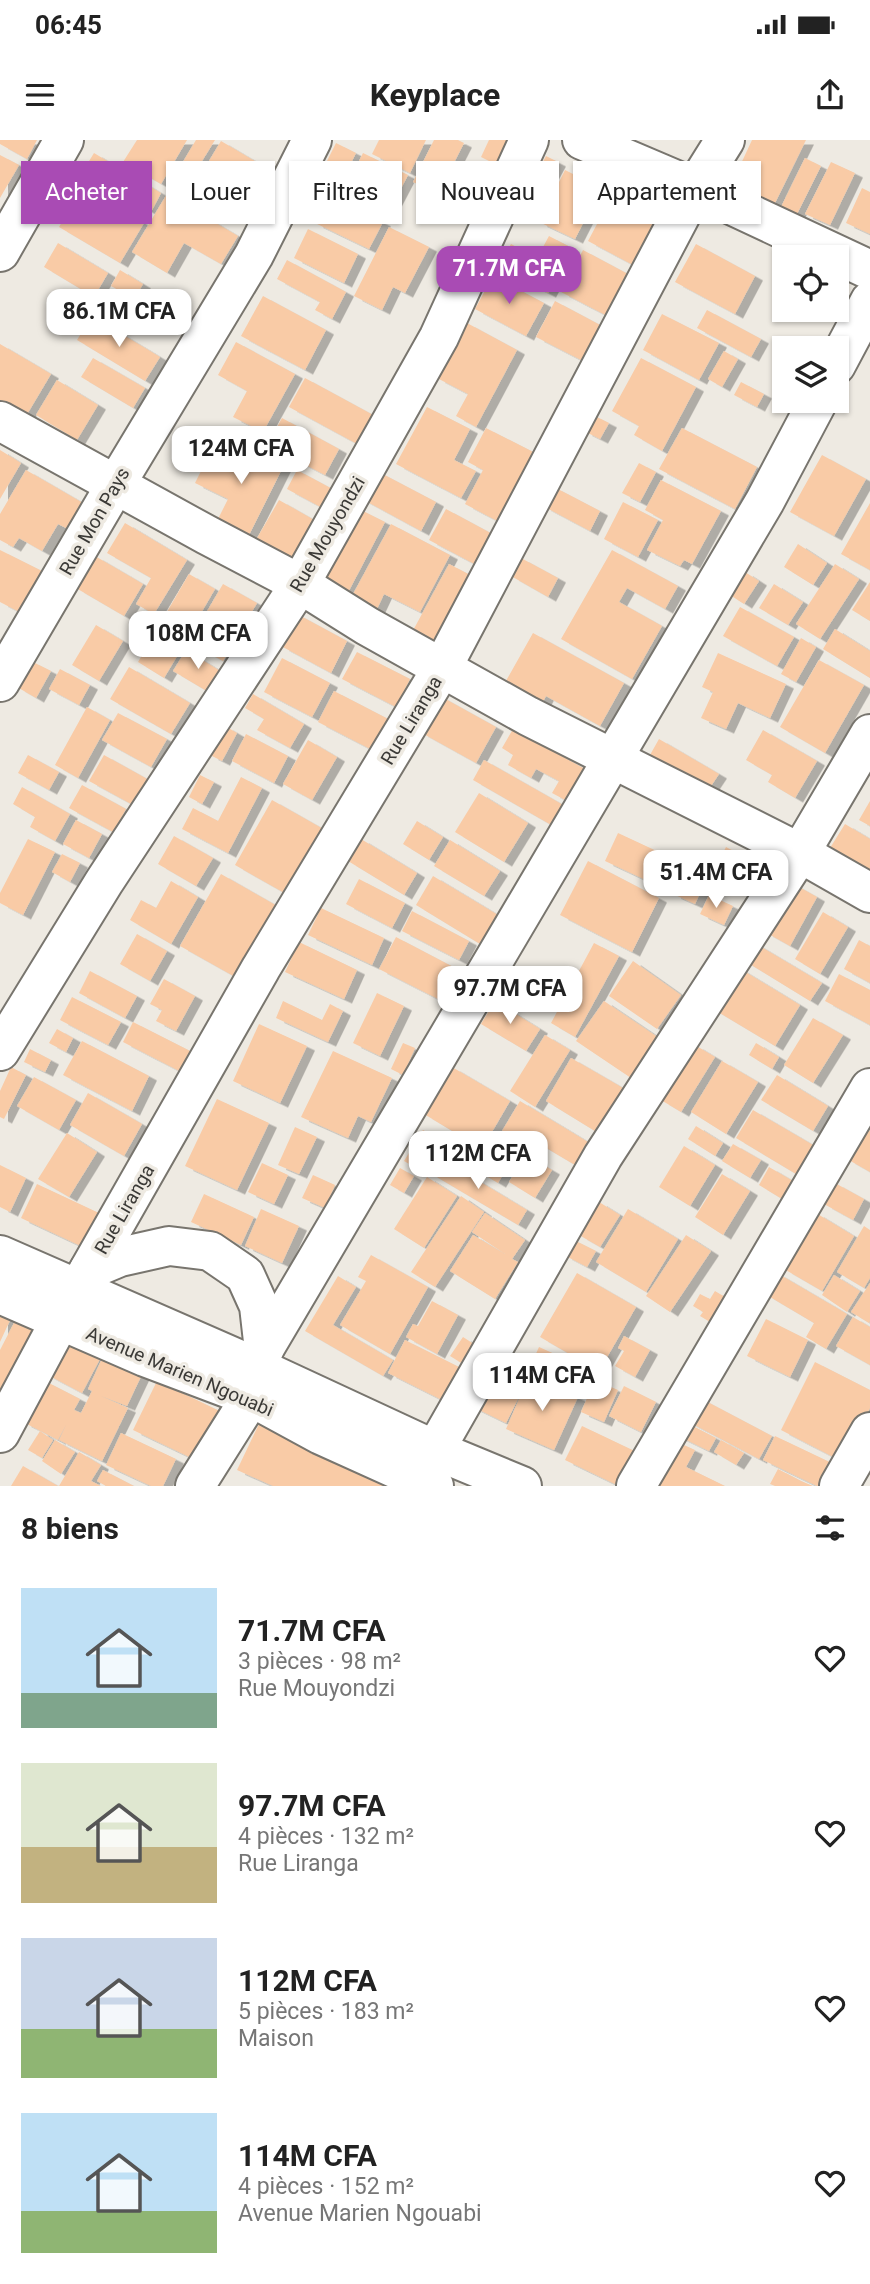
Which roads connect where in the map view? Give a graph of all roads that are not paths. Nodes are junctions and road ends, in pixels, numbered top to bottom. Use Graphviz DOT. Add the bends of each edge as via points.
graph roads {
  1 [pos="64,140"];
  2 [pos="312,140"];
  3 [pos="529,140"];
  4 [pos="582,140"];
  5 [pos="725,140"];
  6 [pos="631,161"];
  7 [pos="712,161"];
  8 [pos="761,219"];
  9 [pos="676,224"];
  10 [pos="0,252"];
  11 [pos="870,270"];
  12 [pos="870,301"];
  13 [pos="849,341"];
  14 [pos="812,413"];
  15 [pos="0,421"];
  16 [pos="116,484"];
  17 [pos="300,584"];
  18 [pos="442,668"];
  19 [pos="0,682"];
  20 [pos="870,734"];
  21 [pos="613,758"];
  22 [pos="800,853"];
  23 [pos="870,892"];
  24 [pos="0,1051"];
  25 [pos="870,1088"];
  26 [pos="0,1255"];
  27 [pos="76,1293"];
  28 [pos="0,1294"];
  29 [pos="256,1371"];
  30 [pos="870,1432"];
  31 [pos="0,1433"];
  32 [pos="420,1474"];
  33 [pos="195,1486"];
  34 [pos="522,1486"];
  35 [pos="636,1486"];
  36 [pos="839,1486"];
  1 -- 10 [label="street"];
  2 -- 16 [label="street, Rue Mon Pays" via="254,255"];
  3 -- 17 [label="street, Rue Mouyondzi" via="439,337"];
  4 -- 6 [label="street"];
  5 -- 7 [label="street, Rue Liranga"];
  8 -- 11 [label="street"];
  9 -- 18 [label="street, Rue Liranga"];
  12 -- 13 [label="street"];
  14 -- 21 [label="street"];
  15 -- 16 [label="street"];
  16 -- 17 [label="street"];
  16 -- 19 [label="street, Rue Mon Pays"];
  17 -- 18 [label="street"];
  17 -- 24 [label="street, Rue Mouyondzi" via="104,882"];
  18 -- 21 [label="street"];
  18 -- 27 [label="street, Rue Liranga" via="261,968"];
  20 -- 22 [label="street"];
  21 -- 22 [label="street"];
  21 -- 29 [label="street"];
  22 -- 23 [label="street"];
  22 -- 32 [label="street" via="603,1156"];
  25 -- 35 [label="street"];
  26 -- 27 [label="street"];
  27 -- 28 [label="street, Avenue Marien Ngouabi"];
  27 -- 29 [label="street, Avenue Marien Ngouabi" via="145,1357"];
  27 -- 29 [label="street" via="120,1256 169,1245 210,1251 245,1275 259,1306"];
  27 -- 31 [label="street, Rue Liranga"];
  29 -- 32 [label="street, Avenue Marien Ngouabi" via="321,1435"];
  29 -- 33 [label="street"];
  30 -- 36 [label="street"];
  32 -- 34 [label="street, Avenue Marien Ngouabi"];
}
